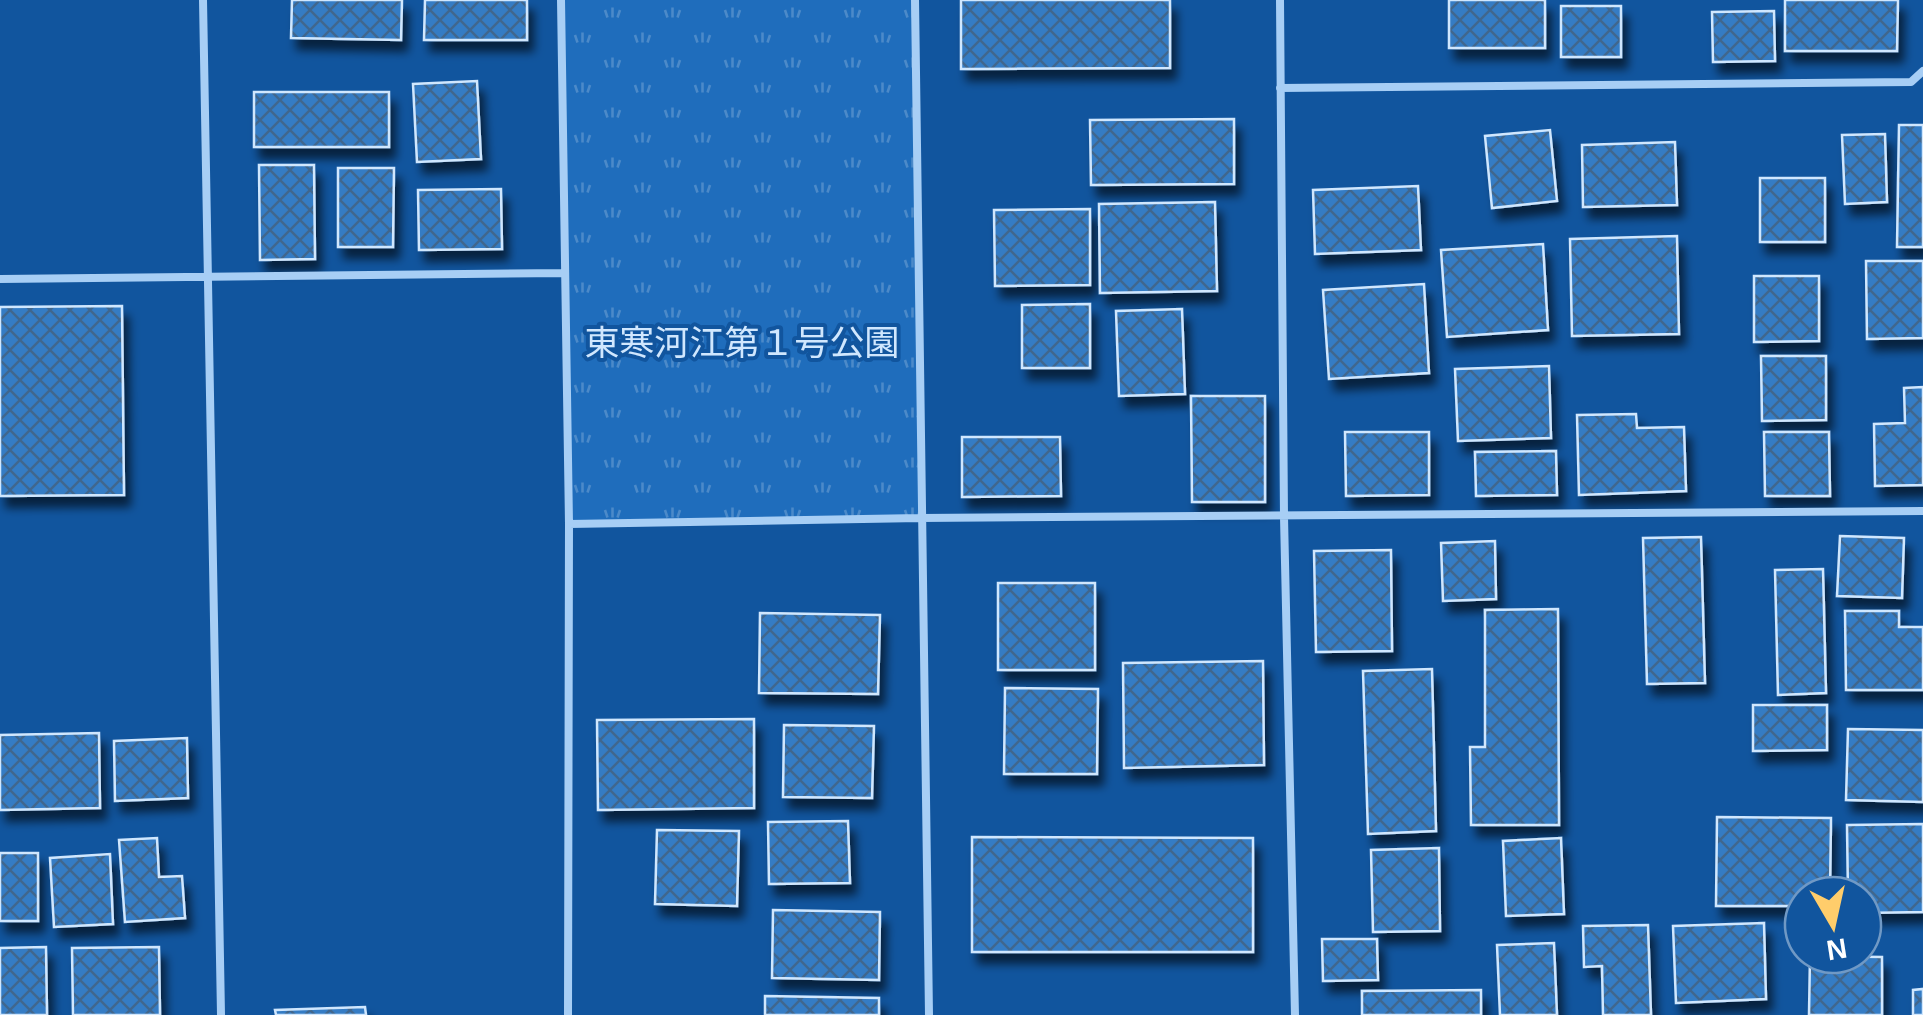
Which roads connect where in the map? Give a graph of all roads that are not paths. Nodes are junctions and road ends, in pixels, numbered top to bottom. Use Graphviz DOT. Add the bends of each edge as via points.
graph roads {
  1 [pos="203,0"];
  2 [pos="561,0"];
  3 [pos="915,0"];
  4 [pos="1280,0"];
  5 [pos="1923,71"];
  6 [pos="1280,88"];
  7 [pos="565,273"];
  8 [pos="206,276"];
  9 [pos="0,279"];
  10 [pos="1923,511"];
  11 [pos="920,518"];
  12 [pos="1284,518"];
  13 [pos="569,524"];
  14 [pos="221,1015"];
  15 [pos="568,1015"];
  16 [pos="929,1015"];
  17 [pos="1294,1015"];
  1 -- 8 [label="lane"];
  2 -- 7 [label="lane"];
  3 -- 11 [label="lane"];
  4 -- 6 [label="lane"];
  5 -- 6 [label="lane" via="1911,82"];
  6 -- 12 [label="lane"];
  7 -- 8 [label="lane"];
  7 -- 13 [label="lane"];
  8 -- 9 [label="lane"];
  8 -- 14 [label="lane"];
  10 -- 12 [label="lane"];
  11 -- 12 [label="lane"];
  11 -- 13 [label="lane"];
  11 -- 16 [label="lane"];
  12 -- 17 [label="lane"];
  13 -- 15 [label="lane"];
}
